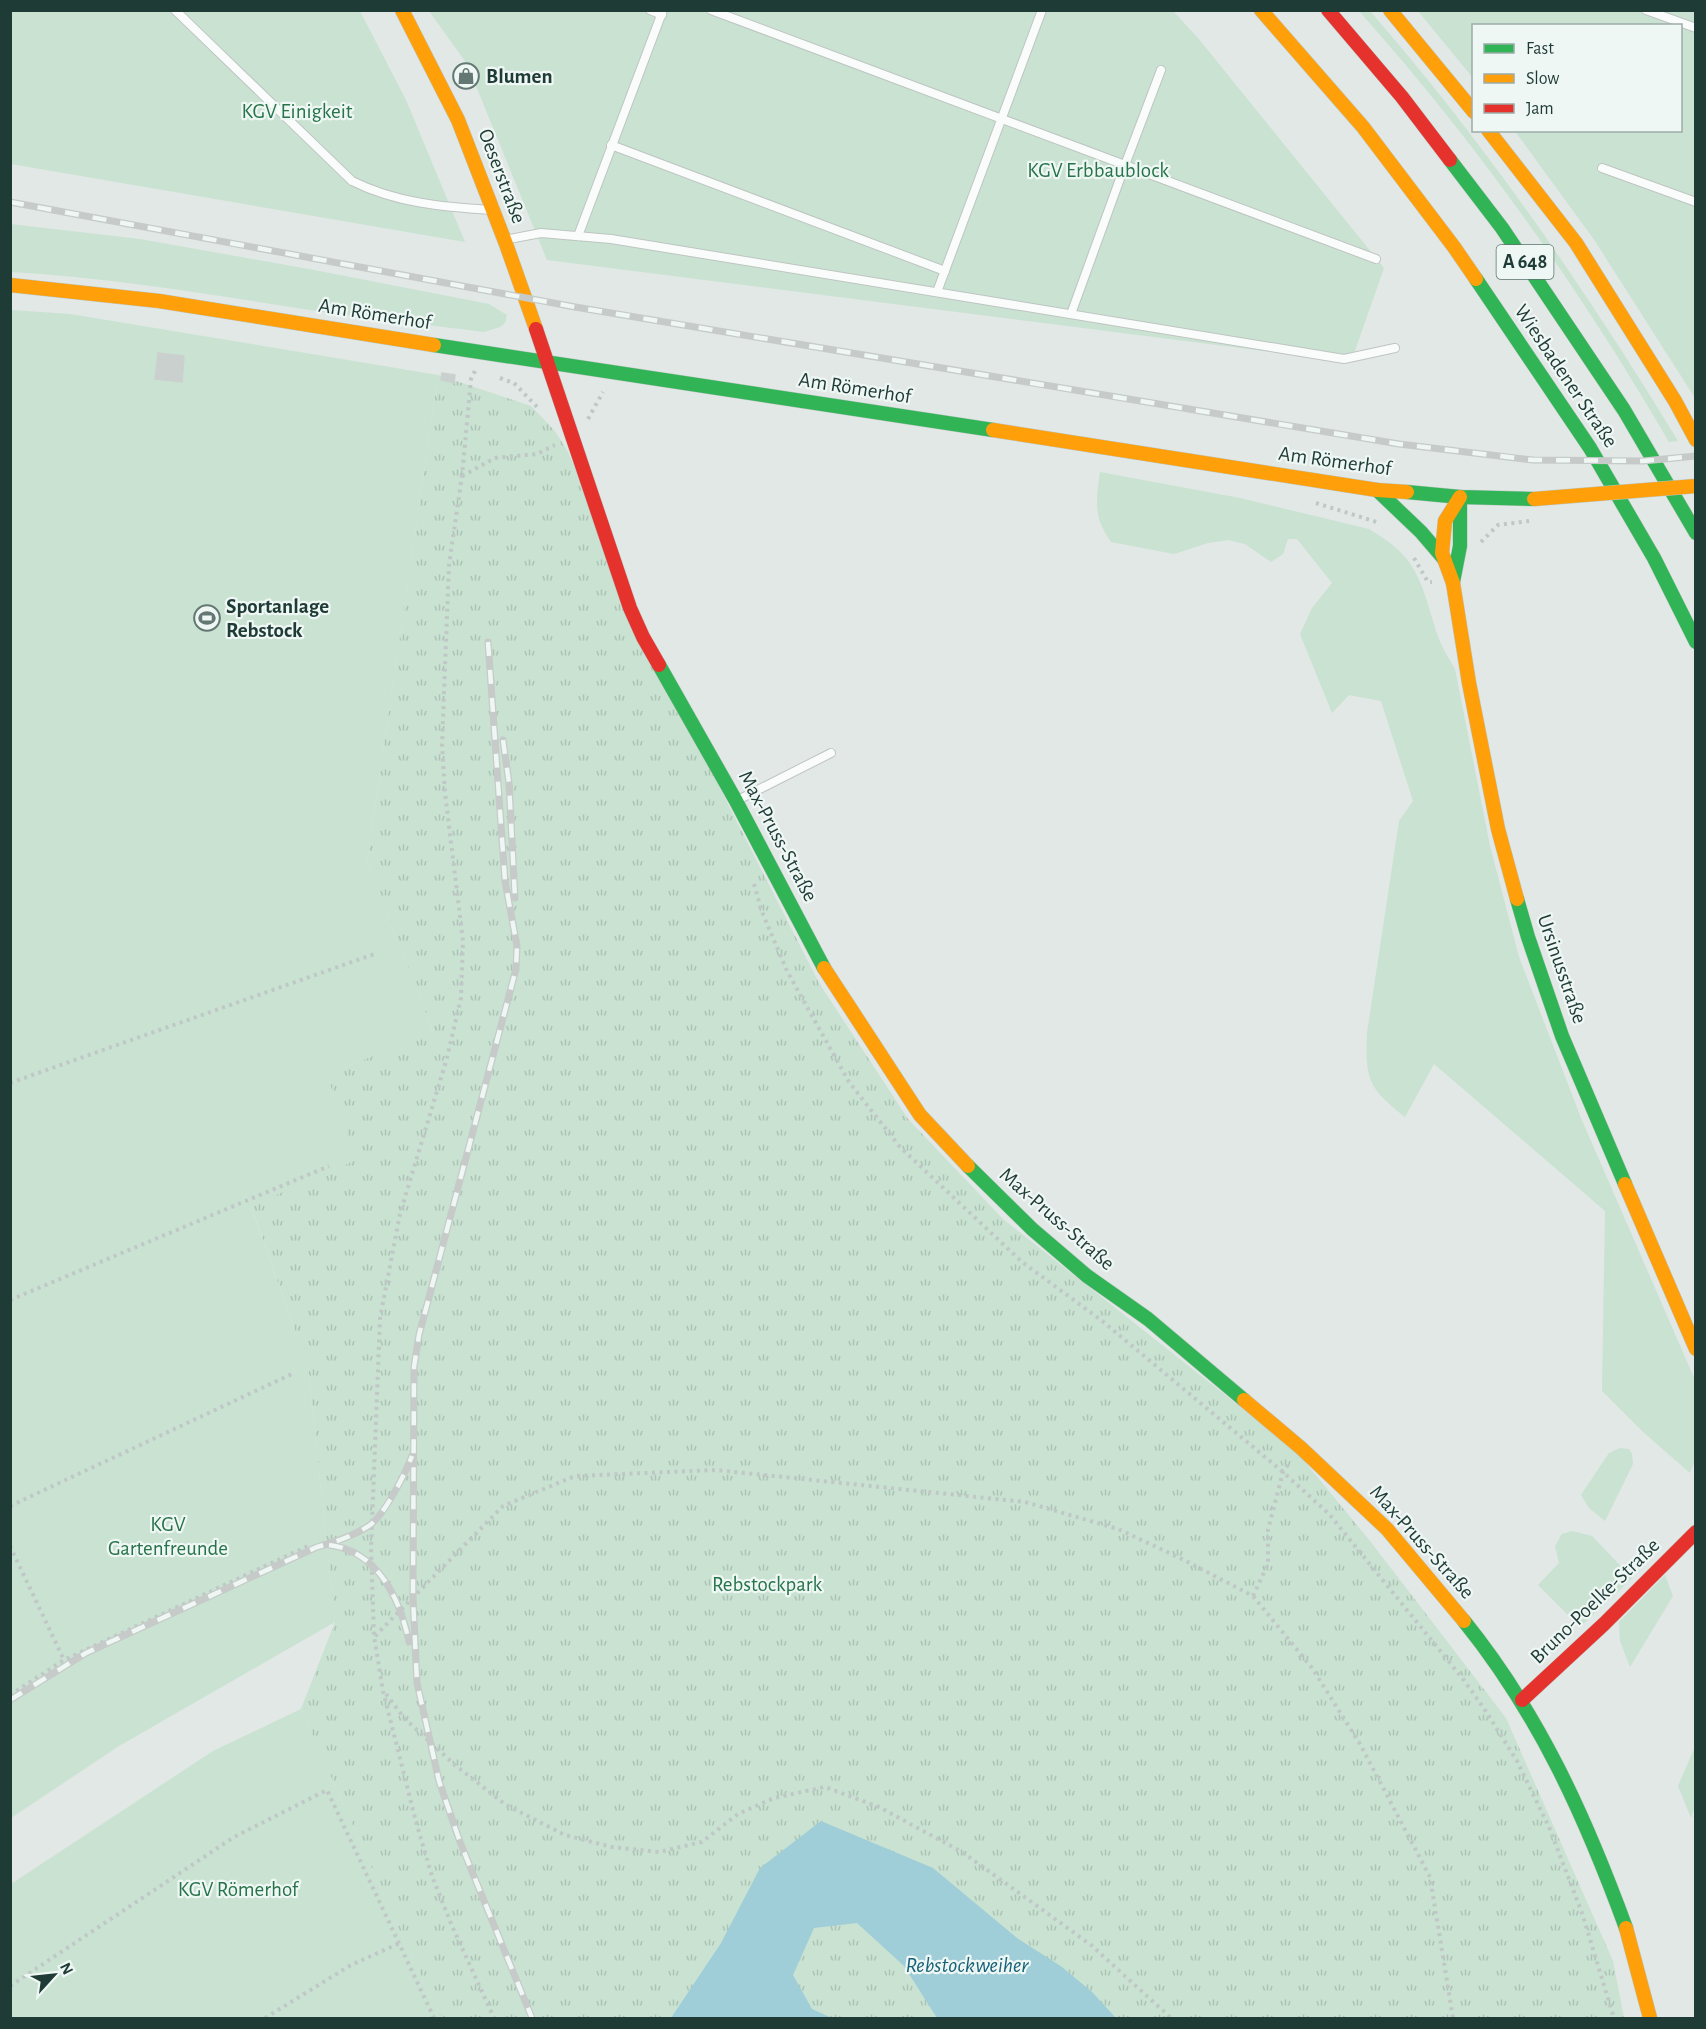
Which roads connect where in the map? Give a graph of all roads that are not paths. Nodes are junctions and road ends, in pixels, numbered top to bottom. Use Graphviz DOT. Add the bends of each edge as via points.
graph roads {
  1 [pos="175,10"];
  2 [pos="402,10"];
  3 [pos="650,10"];
  4 [pos="711,10"];
  5 [pos="1042,10"];
  6 [pos="1261,10"];
  7 [pos="1328,10"];
  8 [pos="1390,10"];
  9 [pos="1646,10"];
  10 [pos="662,13"];
  11 [pos="1695,28"];
  12 [pos="1161,70"];
  13 [pos="1472,110"];
  14 [pos="1002,119"];
  15 [pos="1490,132"];
  16 [pos="611,146"];
  17 [pos="1125,165"];
  18 [pos="1602,168"];
  19 [pos="1695,202"];
  20 [pos="492,210"];
  21 [pos="578,236"];
  22 [pos="504,240"];
  23 [pos="1376,259"];
  24 [pos="945,271"];
  25 [pos="10,285"];
  26 [pos="937,292"];
  27 [pos="1071,314"];
  28 [pos="1395,348"];
  29 [pos="548,363"];
  30 [pos="1695,440"];
  31 [pos="1695,486"];
  32 [pos="1377,490"];
  33 [pos="1460,497"];
  34 [pos="1695,533"];
  35 [pos="1445,561"];
  36 [pos="1453,584"];
  37 [pos="1695,642"];
  38 [pos="831,753"];
  39 [pos="736,801"];
  40 [pos="1695,1349"];
  41 [pos="1695,1532"];
  42 [pos="1522,1700"];
  43 [pos="1650,2019"];
  1 -- 20 [label="lane" via="352,181 375,192 435,206"];
  2 -- 20 [label="main road, Oeserstraße" via="458,120"];
  3 -- 10 [label="lane"];
  4 -- 14 [label="lane"];
  5 -- 14 [label="lane"];
  6 -- 37 [label="main road, Wiesbadener Straße / A 648" via="1363,127 1455,247 1590,448 1654,558"];
  7 -- 34 [label="main road, Wiesbadener Straße / A 648" via="1402,97 1502,228 1624,410"];
  8 -- 13 [label="main road"];
  9 -- 11 [label="lane"];
  10 -- 16 [label="lane"];
  12 -- 17 [label="lane"];
  14 -- 17 [label="lane"];
  14 -- 24 [label="lane"];
  15 -- 30 [label="main road" via="1576,243"];
  16 -- 21 [label="lane"];
  16 -- 24 [label="lane"];
  17 -- 23 [label="lane"];
  17 -- 27 [label="lane"];
  18 -- 19 [label="lane"];
  20 -- 22 [label="main road, Oeserstraße"];
  21 -- 22 [label="lane" via="541,233"];
  21 -- 26 [label="lane"];
  22 -- 29 [label="main road, Oeserstraße"];
  24 -- 26 [label="lane"];
  25 -- 29 [label="main road, Am Römerhof" via="159,301"];
  26 -- 27 [label="lane"];
  27 -- 28 [label="lane" via="1344,359"];
  29 -- 32 [label="main road, Am Römerhof"];
  29 -- 39 [label="main road, Max-Pruss-Straße" via="630,608"];
  31 -- 33 [label="main road, Am Römerhof, bridge" via="1534,499"];
  32 -- 33 [label="main road, Am Römerhof"];
  32 -- 35 [label="main road, Ursinusstraße"];
  33 -- 35 [label="main road, Ursinusstraße" via="1442,532"];
  33 -- 36 [label="main road, Ursinusstraße" via="1460,546"];
  35 -- 36 [label="main road, Ursinusstraße"];
  36 -- 40 [label="main road, Ursinusstraße" via="1498,829 1528,937 1562,1036"];
  38 -- 39 [label="lane"];
  39 -- 42 [label="main road, Max-Pruss-Straße" via="821,963 920,1115 1032,1229 1087,1276 1148,1319 1301,1448 1387,1529 1486,1648"];
  41 -- 42 [label="main road, Bruno-Poelke-Straße"];
  42 -- 43 [label="main road, Max-Pruss-Straße" via="1560,1768 1598,1855 1626,1927"];
}
